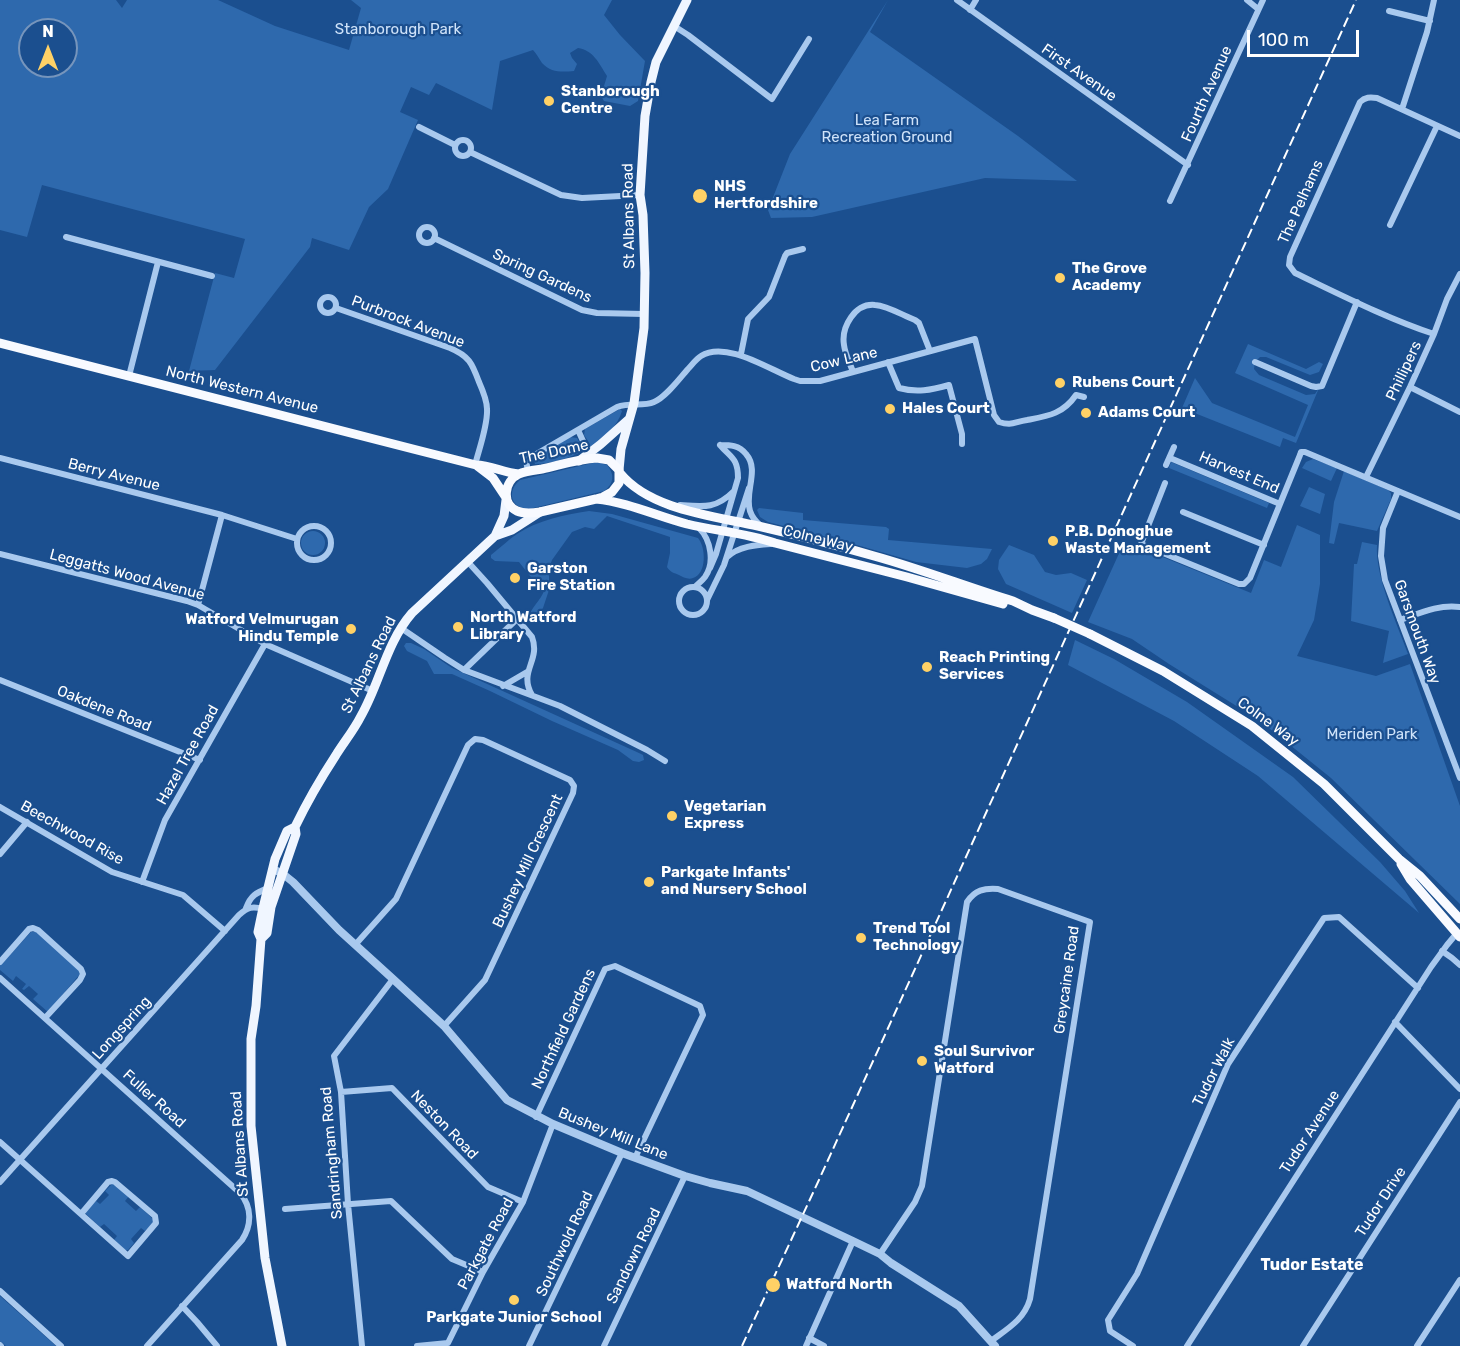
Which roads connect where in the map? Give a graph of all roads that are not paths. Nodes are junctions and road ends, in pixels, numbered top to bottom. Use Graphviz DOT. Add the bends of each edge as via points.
graph roads {
  1 [pos="687,0"];
  2 [pos="957,0"];
  3 [pos="976,0"];
  4 [pos="1247,0"];
  5 [pos="1263,0"];
  6 [pos="1434,0"];
  7 [pos="1258,9"];
  8 [pos="970,10"];
  9 [pos="1389,11"];
  10 [pos="1430,21"];
  11 [pos="674,26"];
  12 [pos="809,39"];
  13 [pos="1402,109"];
  14 [pos="1437,126"];
  15 [pos="419,127"];
  16 [pos="1460,136"];
  17 [pos="455,145"];
  18 [pos="470,152"];
  19 [pos="1188,165"];
  20 [pos="640,195"];
  21 [pos="1170,201"];
  22 [pos="1390,225"];
  23 [pos="66,237"];
  24 [pos="434,238"];
  25 [pos="803,249"];
  26 [pos="158,262"];
  27 [pos="1460,274"];
  28 [pos="212,276"];
  29 [pos="1357,302"];
  30 [pos="336,308"];
  31 [pos="644,314"];
  32 [pos="1434,333"];
  33 [pos="0,343"];
  34 [pos="930,351"];
  35 [pos="741,354"];
  36 [pos="888,362"];
  37 [pos="1255,362"];
  38 [pos="853,372"];
  39 [pos="129,376"];
  40 [pos="1410,387"];
  41 [pos="1084,397"];
  42 [pos="634,403"];
  43 [pos="1460,412"];
  44 [pos="629,419"];
  45 [pos="578,430"];
  46 [pos="583,441"];
  47 [pos="962,444"];
  48 [pos="1174,447"];
  49 [pos="0,458"];
  50 [pos="1170,458"];
  51 [pos="579,460"];
  52 [pos="475,465"];
  53 [pos="1166,465"];
  54 [pos="620,472"];
  55 [pos="523,473"];
  56 [pos="1366,477"];
  57 [pos="1165,483"];
  58 [pos="749,488"];
  59 [pos="734,491"];
  60 [pos="1398,491"];
  61 [pos="506,498"];
  62 [pos="596,499"];
  63 [pos="1280,504"];
  64 [pos="670,505"];
  65 [pos="540,512"];
  66 [pos="1184,512"];
  67 [pos="222,515"];
  68 [pos="1460,517"];
  69 [pos="726,519"];
  70 [pos="739,522"];
  71 [pos="699,527"];
  72 [pos="762,527"];
  73 [pos="723,531"];
  74 [pos="735,533"];
  75 [pos="495,536"];
  76 [pos="297,539"];
  77 [pos="775,543"];
  78 [pos="1263,545"];
  79 [pos="0,554"];
  80 [pos="726,558"];
  81 [pos="468,562"];
  82 [pos="710,568"];
  83 [pos="695,587"];
  84 [pos="708,600"];
  85 [pos="198,604"];
  86 [pos="1460,607"];
  87 [pos="1032,610"];
  88 [pos="517,619"];
  89 [pos="1400,620"];
  90 [pos="401,628"];
  91 [pos="265,644"];
  92 [pos="464,670"];
  93 [pos="527,672"];
  94 [pos="0,680"];
  95 [pos="503,686"];
  96 [pos="373,691"];
  97 [pos="532,695"];
  98 [pos="200,759"];
  99 [pos="665,761"];
  100 [pos="1460,778"];
  101 [pos="0,807"];
  102 [pos="27,822"];
  103 [pos="294,827"];
  104 [pos="0,854"];
  105 [pos="1399,859"];
  106 [pos="273,869"];
  107 [pos="282,874"];
  108 [pos="142,882"];
  109 [pos="267,888"];
  110 [pos="246,908"];
  111 [pos="267,909"];
  112 [pos="1460,919"];
  113 [pos="225,932"];
  114 [pos="1458,935"];
  115 [pos="355,945"];
  116 [pos="1442,951"];
  117 [pos="0,962"];
  118 [pos="1460,965"];
  119 [pos="0,978"];
  120 [pos="393,979"];
  121 [pos="1418,988"];
  122 [pos="45,1018"];
  123 [pos="1395,1022"];
  124 [pos="444,1026"];
  125 [pos="101,1069"];
  126 [pos="1460,1089"];
  127 [pos="341,1092"];
  128 [pos="1460,1102"];
  129 [pos="536,1117"];
  130 [pos="553,1125"];
  131 [pos="0,1142"];
  132 [pos="622,1153"];
  133 [pos="635,1158"];
  134 [pos="20,1160"];
  135 [pos="685,1176"];
  136 [pos="0,1182"];
  137 [pos="523,1202"];
  138 [pos="348,1204"];
  139 [pos="285,1209"];
  140 [pos="81,1214"];
  141 [pos="853,1240"];
  142 [pos="880,1254"];
  143 [pos="483,1272"];
  144 [pos="1460,1280"];
  145 [pos="0,1291"];
  146 [pos="183,1306"];
  147 [pos="809,1338"];
  148 [pos="993,1344"];
  149 [pos="61,1346"];
  150 [pos="147,1346"];
  151 [pos="217,1346"];
  152 [pos="282,1346"];
  153 [pos="362,1346"];
  154 [pos="417,1346"];
  155 [pos="529,1346"];
  156 [pos="604,1346"];
  157 [pos="806,1346"];
  158 [pos="824,1346"];
  159 [pos="1133,1346"];
  160 [pos="1187,1346"];
  161 [pos="1303,1346"];
  162 [pos="1417,1346"];
  1 -- 11 [label="main road, St Albans Road"];
  2 -- 8 [label="street, First Avenue"];
  3 -- 8 [label="street"];
  4 -- 7 [label="street"];
  5 -- 7 [label="street, Fourth Avenue"];
  6 -- 10 [label="street"];
  7 -- 19 [label="street, Fourth Avenue"];
  8 -- 19 [label="street, First Avenue"];
  9 -- 10 [label="street"];
  10 -- 13 [label="street"];
  11 -- 12 [label="street" via="772,99"];
  11 -- 20 [label="main road, St Albans Road" via="651,82"];
  13 -- 14 [label="street, The Pelhams"];
  13 -- 29 [label="street, The Pelhams" via="1372,97 1360,102 1290,257 1289,265 1295,273"];
  14 -- 16 [label="street, The Pelhams"];
  14 -- 22 [label="street"];
  15 -- 17 [label="street"];
  17 -- 18 [label="street" via="459,156"];
  17 -- 18 [label="street" via="466,141"];
  18 -- 20 [label="street" via="561,195"];
  19 -- 21 [label="street, Fourth Avenue"];
  20 -- 31 [label="main road, St Albans Road"];
  23 -- 26 [label="street"];
  24 -- 31 [label="street, Spring Gardens" via="582,310"];
  25 -- 35 [label="street" via="784,256 769,297 747,319"];
  26 -- 28 [label="street"];
  26 -- 39 [label="street"];
  27 -- 32 [label="street, Phillipers"];
  29 -- 32 [label="street, The Pelhams"];
  29 -- 37 [label="street" via="1322,386 1311,386"];
  30 -- 52 [label="street, Purbrock Avenue" via="450,348 469,359 487,408"];
  31 -- 42 [label="main road, St Albans Road"];
  32 -- 40 [label="street, Phillipers"];
  33 -- 39 [label="highway, North Western Avenue"];
  34 -- 36 [label="street, Cow Lane"];
  34 -- 38 [label="street" via="915,320 867,305 855,313 845,332 844,346"];
  34 -- 41 [label="street, Cow Lane" via="975,339 994,415 1008,425 1047,417 1070,405 1076,395"];
  35 -- 38 [label="street, Cow Lane" via="800,381 820,381"];
  35 -- 42 [label="street, Cow Lane" via="703,355 659,399 648,404"];
  36 -- 38 [label="street, Cow Lane"];
  36 -- 47 [label="street" via="899,388 927,391 949,385"];
  39 -- 52 [label="highway, North Western Avenue"];
  40 -- 43 [label="street"];
  40 -- 56 [label="street, Phillipers"];
  42 -- 44 [label="main road, St Albans Road"];
  42 -- 45 [label="street" via="617,406"];
  44 -- 51 [label="main road"];
  44 -- 54 [label="main road, St Albans Road"];
  45 -- 46 [label="street"];
  45 -- 55 [label="street" via="526,460"];
  48 -- 50 [label="street"];
  49 -- 67 [label="street, Berry Avenue"];
  50 -- 53 [label="street"];
  50 -- 63 [label="street, Harvest End"];
  51 -- 54 [label="highway, The Dome" via="605,459"];
  51 -- 55 [label="highway, The Dome"];
  52 -- 55 [label="highway, North Western Avenue"];
  52 -- 61 [label="highway, North Western Avenue" via="493,478"];
  54 -- 62 [label="highway" via="617,487"];
  54 -- 64 [label="highway, Colne Way" via="642,493"];
  55 -- 61 [label="highway, The Dome" via="509,485"];
  56 -- 60 [label="street"];
  56 -- 63 [label="street, Harvest End" via="1301,452"];
  57 -- 78 [label="street" via="1141,544 1239,584 1250,578"];
  58 -- 59 [label="street" via="752,471 747,455 738,447 720,445 737,462"];
  58 -- 70 [label="street"];
  58 -- 72 [label="street" via="750,511"];
  59 -- 64 [label="street" via="707,507"];
  59 -- 69 [label="street"];
  60 -- 68 [label="street"];
  60 -- 89 [label="street, Garsmouth Way" via="1383,528 1381,556"];
  61 -- 65 [label="highway" via="511,508 519,512"];
  61 -- 75 [label="main road, St Albans Road" via="504,516"];
  62 -- 65 [label="highway"];
  62 -- 71 [label="highway, Colne Way"];
  63 -- 78 [label="street"];
  64 -- 69 [label="highway, Colne Way"];
  65 -- 75 [label="main road, St Albans Road"];
  66 -- 78 [label="street"];
  67 -- 76 [label="street, Berry Avenue"];
  67 -- 85 [label="street"];
  69 -- 70 [label="highway, Colne Way"];
  69 -- 73 [label="street"];
  70 -- 72 [label="highway, Colne Way"];
  70 -- 74 [label="street"];
  71 -- 73 [label="highway, Colne Way"];
  71 -- 82 [label="street" via="710,545"];
  72 -- 87 [label="highway, Colne Way" via="889,561"];
  73 -- 74 [label="highway, Colne Way"];
  73 -- 82 [label="street"];
  74 -- 77 [label="highway, Colne Way"];
  74 -- 80 [label="street"];
  75 -- 81 [label="main road, St Albans Road"];
  76 -- 76 [label="street" via="306,528 318,526 329,536 330,548 320,559 308,559 298,549"];
  77 -- 80 [label="street" via="744,548"];
  77 -- 87 [label="highway, Colne Way"];
  79 -- 85 [label="street, Leggatts Wood Avenue"];
  80 -- 84 [label="street"];
  81 -- 88 [label="street"];
  81 -- 90 [label="main road, St Albans Road"];
  82 -- 83 [label="street"];
  83 -- 84 [label="street"];
  83 -- 84 [label="street" via="681,594 682,610 688,615 699,614"];
  85 -- 91 [label="street, Leggatts Wood Avenue"];
  86 -- 89 [label="street" via="1436,608"];
  87 -- 105 [label="highway, Colne Way, bridge" via="1163,671 1252,726 1324,784"];
  88 -- 92 [label="street"];
  88 -- 93 [label="street" via="534,646"];
  89 -- 100 [label="street, Garsmouth Way"];
  90 -- 92 [label="street"];
  90 -- 96 [label="main road, St Albans Road"];
  91 -- 96 [label="street, Leggatts Wood Avenue"];
  91 -- 98 [label="street, Hazel Tree Road"];
  92 -- 95 [label="street"];
  93 -- 95 [label="street"];
  93 -- 97 [label="street"];
  94 -- 98 [label="street, Oakdene Road"];
  95 -- 97 [label="street"];
  96 -- 103 [label="main road, St Albans Road"];
  97 -- 99 [label="street"];
  98 -- 108 [label="street, Hazel Tree Road" via="165,820"];
  101 -- 102 [label="street, Beechwood Rise"];
  102 -- 104 [label="street"];
  102 -- 108 [label="street, Beechwood Rise" via="102,867"];
  103 -- 106 [label="main road, St Albans Road" via="287,831"];
  103 -- 107 [label="main road, St Albans Road" via="296,834"];
  105 -- 112 [label="highway, Colne Way"];
  105 -- 114 [label="highway, Colne Way" via="1410,879"];
  106 -- 107 [label="street, Bushey Mill Lane"];
  106 -- 109 [label="main road, St Albans Road"];
  107 -- 111 [label="main road, St Albans Road"];
  107 -- 115 [label="street, Bushey Mill Lane"];
  108 -- 113 [label="street, Beechwood Rise" via="183,895"];
  109 -- 110 [label="street, Longspring" via="257,892"];
  109 -- 111 [label="main road, St Albans Road"];
  110 -- 111 [label="street"];
  110 -- 113 [label="street, Longspring"];
  111 -- 152 [label="main road, St Albans Road" via="258,932 261,939 251,1039 251,1126 265,1258"];
  113 -- 125 [label="street, Longspring"];
  114 -- 116 [label="street, Tudor Avenue"];
  115 -- 120 [label="street, Bushey Mill Lane"];
  115 -- 124 [label="street, Bushey Mill Crescent" via="396,899 468,745 475,739 570,780 573,794 485,980"];
  116 -- 118 [label="street"];
  116 -- 121 [label="street, Tudor Avenue"];
  117 -- 122 [label="street" via="33,928 81,969 80,980"];
  119 -- 122 [label="street, Fuller Road"];
  120 -- 124 [label="street, Bushey Mill Lane"];
  120 -- 127 [label="street, Sandringham Road" via="334,1056"];
  121 -- 123 [label="street, Tudor Avenue"];
  121 -- 159 [label="street, Tudor Walk" via="1339,918 1324,918 1228,1064 1137,1274 1108,1320 1110,1331"];
  122 -- 125 [label="street, Fuller Road"];
  123 -- 126 [label="street"];
  123 -- 160 [label="street, Tudor Avenue"];
  124 -- 129 [label="street, Bushey Mill Lane" via="507,1100"];
  125 -- 134 [label="street, Longspring"];
  125 -- 146 [label="street, Fuller Road" via="240,1193 248,1207 249,1223 242,1240"];
  127 -- 137 [label="street, Neston Road" via="392,1088 488,1187"];
  127 -- 138 [label="street, Sandringham Road"];
  128 -- 161 [label="street, Tudor Drive"];
  129 -- 130 [label="street, Bushey Mill Lane"];
  129 -- 133 [label="street, Northfield Gardens" via="605,969 615,966 700,1006 703,1015"];
  130 -- 132 [label="street, Bushey Mill Lane"];
  130 -- 137 [label="street, Parkgate Road"];
  131 -- 134 [label="street"];
  132 -- 133 [label="street, Bushey Mill Lane"];
  132 -- 155 [label="street, Southwold Road"];
  133 -- 135 [label="street, Bushey Mill Lane"];
  134 -- 136 [label="street, Longspring"];
  134 -- 140 [label="street"];
  135 -- 141 [label="street, Bushey Mill Lane" via="747,1191"];
  135 -- 156 [label="street, Sandown Road"];
  137 -- 143 [label="street, Parkgate Road"];
  138 -- 139 [label="street"];
  138 -- 143 [label="street" via="391,1201 452,1259"];
  138 -- 153 [label="street, Sandringham Road"];
  140 -- 140 [label="street" via="128,1256 156,1223 155,1216 111,1180"];
  141 -- 142 [label="street, Bushey Mill Lane"];
  141 -- 147 [label="street"];
  142 -- 148 [label="street, Bushey Mill Lane" via="959,1306"];
  142 -- 148 [label="street, Greycaine Road" via="922,1186 967,902 979,890 998,889 1090,922 1028,1308"];
  143 -- 154 [label="street, Parkgate Road" via="448,1343"];
  144 -- 162 [label="street"];
  145 -- 149 [label="street"];
  146 -- 150 [label="street"];
  146 -- 151 [label="street"];
  147 -- 157 [label="street"];
  147 -- 158 [label="street"];
}
